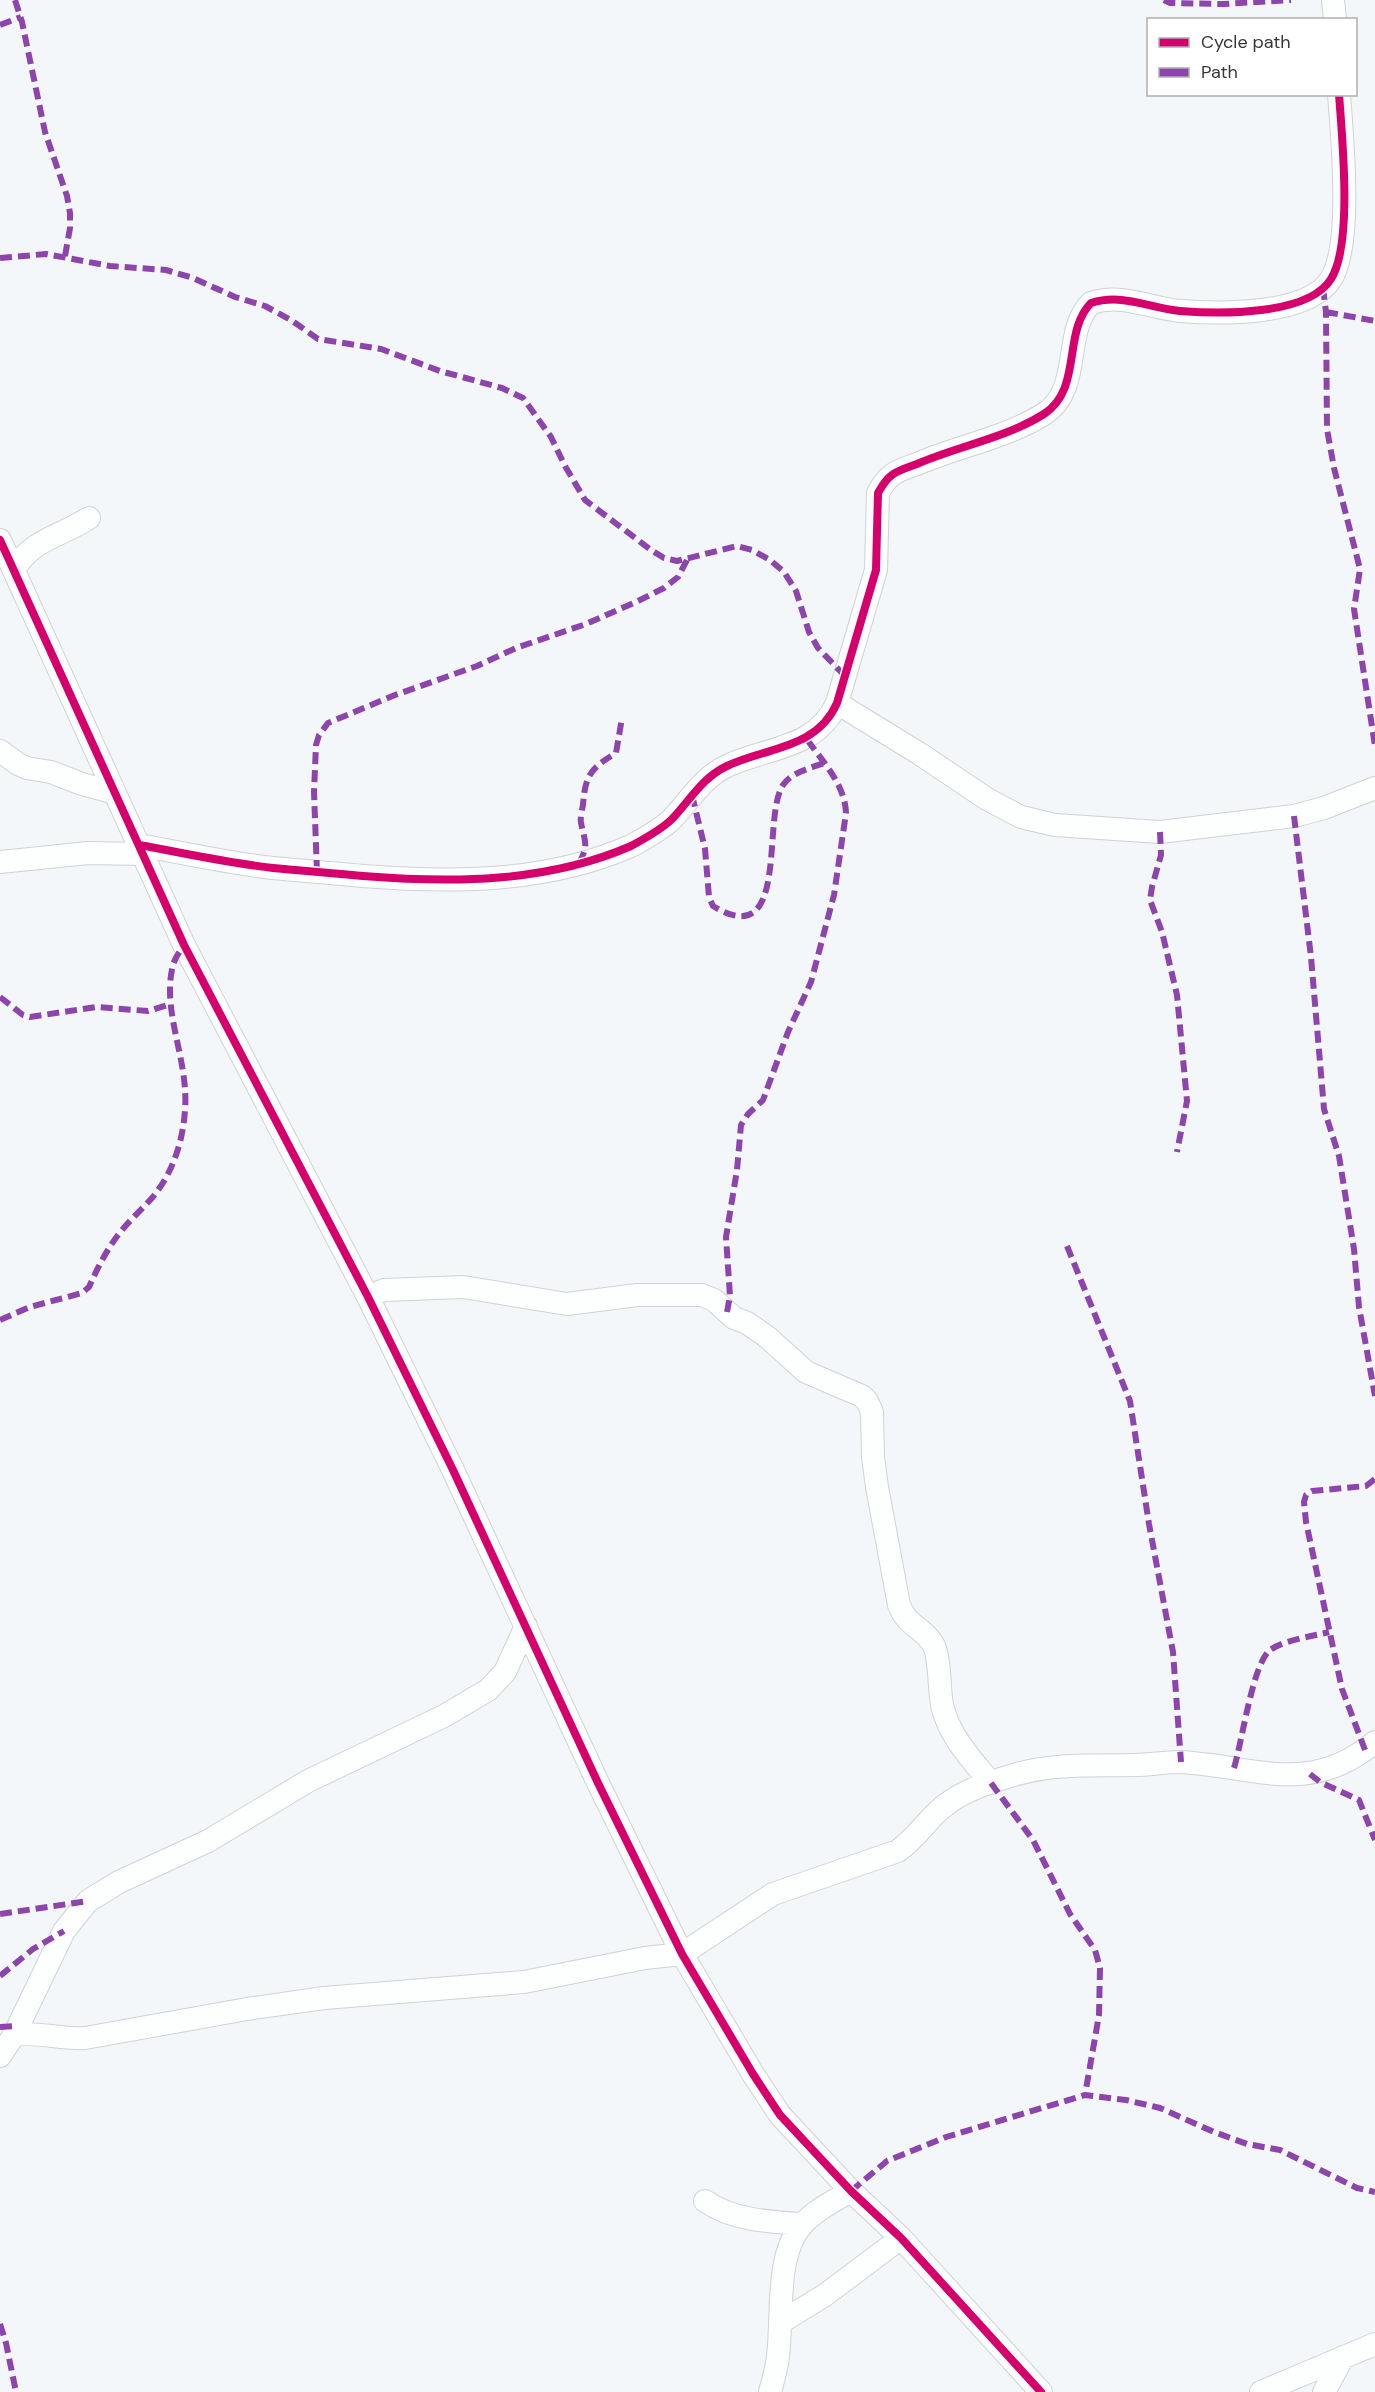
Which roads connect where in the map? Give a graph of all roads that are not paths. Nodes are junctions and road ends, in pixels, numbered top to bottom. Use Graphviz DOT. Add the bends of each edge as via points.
graph roads {
  1 [pos="1333,0"];
  2 [pos="1335,18"];
  3 [pos="1339,96"];
  4 [pos="89,518"];
  5 [pos="0,540"];
  6 [pos="9,566"];
  7 [pos="837,703"];
  8 [pos="0,751"];
  9 [pos="1375,788"];
  10 [pos="115,793"];
  11 [pos="141,849"];
  12 [pos="0,862"];
  13 [pos="368,1298"];
  14 [pos="526,1626"];
  15 [pos="1375,1742"];
  16 [pos="991,1783"];
  17 [pos="682,1953"];
  18 [pos="15,2035"];
  19 [pos="0,2055"];
  20 [pos="851,2191"];
  21 [pos="705,2201"];
  22 [pos="802,2224"];
  23 [pos="901,2238"];
  24 [pos="781,2322"];
  25 [pos="1375,2344"];
  26 [pos="1343,2357"];
  27 [pos="770,2392"];
  28 [pos="1041,2392"];
  29 [pos="1261,2392"];
  30 [pos="1324,2392"];
  1 -- 2 [label="street"];
  3 -- 7 [label="street" via="1345,170 1338,264 1331,279 1302,301 1267,309 1178,310 1115,298 1091,303 1079,320 1066,385 1047,412 1028,424 893,474 884,482 876,503 876,570"];
  4 -- 6 [label="street" via="45,540"];
  5 -- 6 [label="street"];
  6 -- 10 [label="street"];
  7 -- 9 [label="street" via="987,799 1021,817 1055,825 1160,832 1294,816"];
  7 -- 11 [label="street" via="831,718 806,738 727,765 703,783 672,819 631,845 534,873 476,880 414,880 272,868"];
  8 -- 10 [label="street" via="27,768"];
  10 -- 11 [label="street"];
  11 -- 12 [label="street"];
  11 -- 13 [label="street" via="184,945"];
  13 -- 14 [label="street"];
  13 -- 16 [label="street" via="384,1290 463,1287 567,1304 637,1295 702,1295 766,1336 806,1372 862,1396 872,1412 877,1487 903,1617 929,1637 935,1648 948,1727"];
  14 -- 17 [label="street" via="598,1784"];
  14 -- 18 [label="street" via="505,1672 488,1690 444,1716 308,1781 208,1841 119,1882 88,1901 64,1931"];
  15 -- 16 [label="street" via="1348,1760 1310,1774 1256,1772 1181,1762 1090,1764 1021,1773"];
  16 -- 17 [label="street" via="942,1807 898,1851 773,1894"];
  17 -- 18 [label="street" via="524,1982 324,1998 86,2038"];
  17 -- 20 [label="street" via="780,2115"];
  18 -- 19 [label="street"];
  20 -- 22 [label="street"];
  20 -- 23 [label="street"];
  21 -- 22 [label="street" via="715,2208 750,2218"];
  22 -- 24 [label="street" via="785,2261"];
  23 -- 24 [label="street" via="825,2295"];
  23 -- 28 [label="street"];
  24 -- 27 [label="street"];
  25 -- 26 [label="street"];
  26 -- 29 [label="street"];
  26 -- 30 [label="street"];
}
